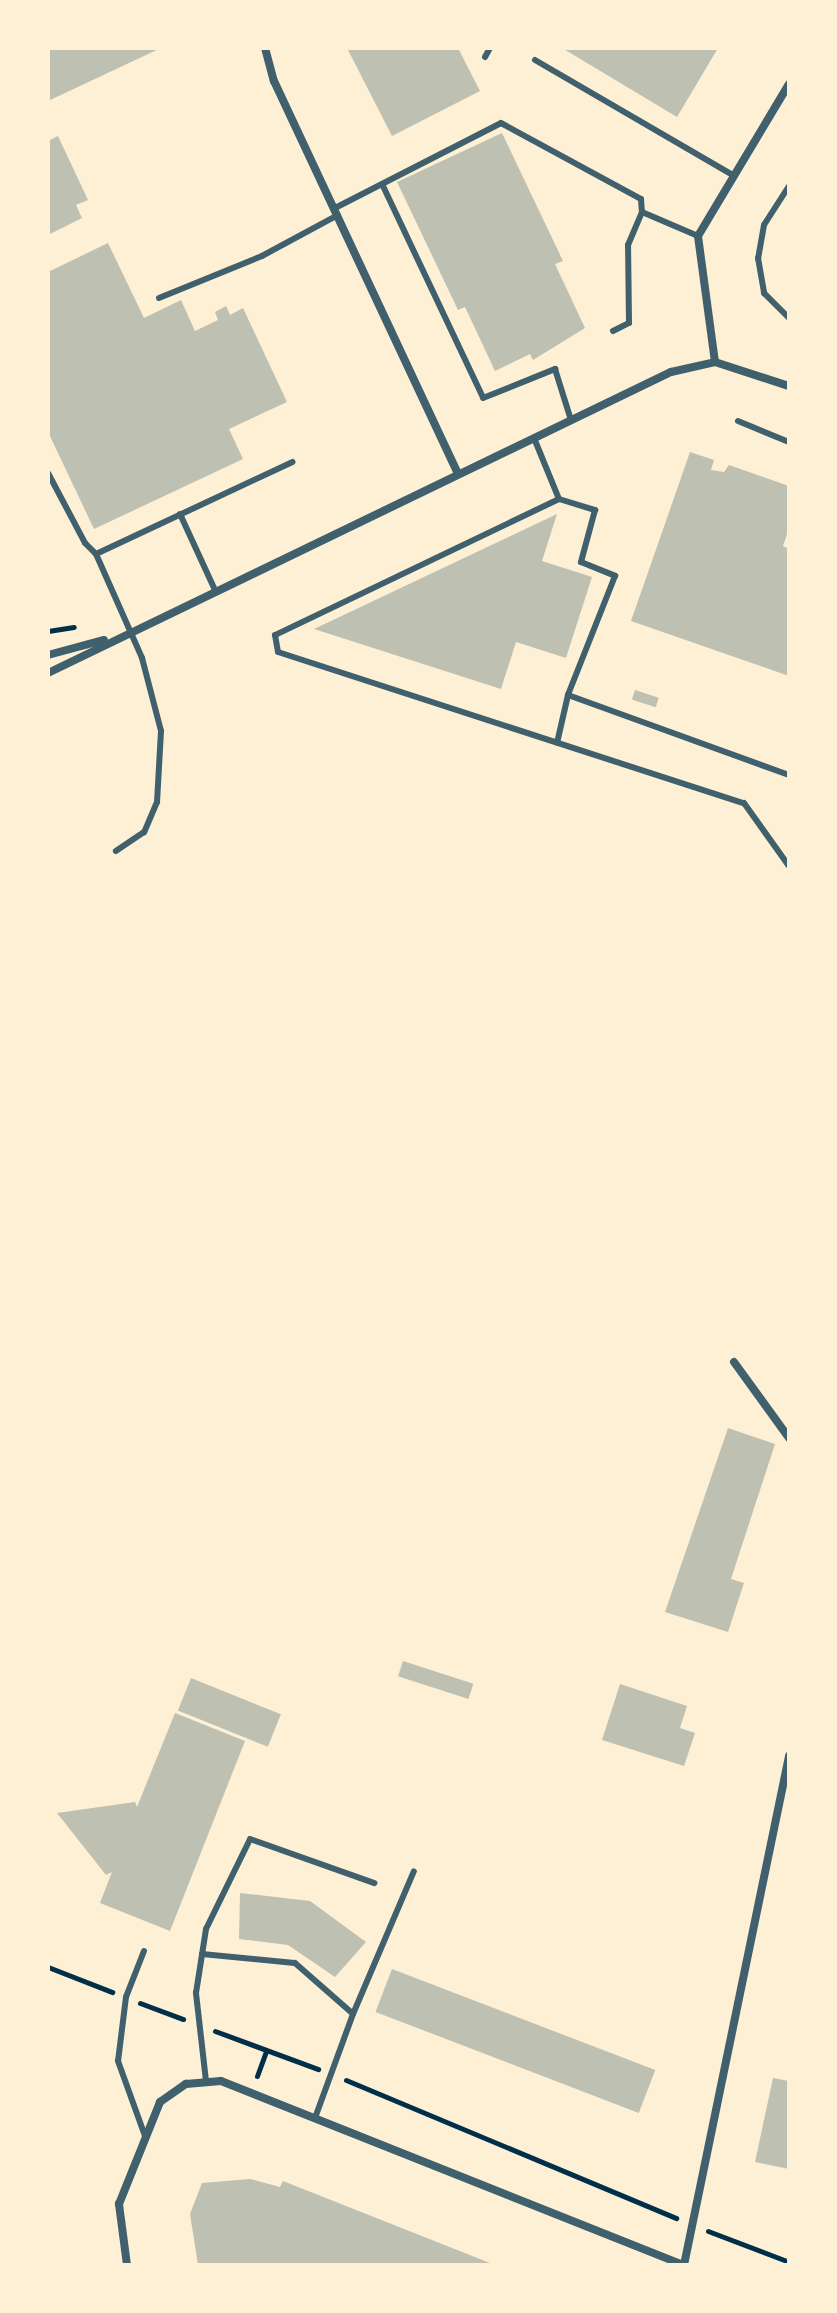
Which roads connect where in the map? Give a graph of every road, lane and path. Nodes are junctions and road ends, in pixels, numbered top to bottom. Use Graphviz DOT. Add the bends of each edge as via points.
graph roads {
  1 [pos="265,48"];
  2 [pos="490,48"];
  3 [pos="485,57"];
  4 [pos="535,60"];
  5 [pos="789,84"];
  6 [pos="734,176"];
  7 [pos="383,186"];
  8 [pos="789,186"];
  9 [pos="337,212"];
  10 [pos="642,212"];
  11 [pos="698,236"];
  12 [pos="159,298"];
  13 [pos="789,318"];
  14 [pos="613,331"];
  15 [pos="715,362"];
  16 [pos="789,386"];
  17 [pos="571,420"];
  18 [pos="738,421"];
  19 [pos="534,438"];
  20 [pos="789,442"];
  21 [pos="292,462"];
  22 [pos="48,473"];
  23 [pos="458,474"];
  24 [pos="559,499"];
  25 [pos="180,514"];
  26 [pos="96,554"];
  27 [pos="215,590"];
  28 [pos="124,633"];
  29 [pos="48,655"];
  30 [pos="48,673"];
  31 [pos="568,695"];
  32 [pos="557,743"];
  33 [pos="789,775"];
  34 [pos="116,851"];
  35 [pos="789,866"];
  36 [pos="734,1362"];
  37 [pos="789,1438"];
  38 [pos="789,1756"];
  39 [pos="414,1871"];
  40 [pos="374,1883"];
  41 [pos="144,1951"];
  42 [pos="202,1954"];
  43 [pos="48,1967"];
  44 [pos="126,1997"];
  45 [pos="353,2014"];
  46 [pos="198,2025"];
  47 [pos="266,2051"];
  48 [pos="329,2074"];
  49 [pos="206,2081"];
  50 [pos="251,2092"];
  51 [pos="316,2115"];
  52 [pos="145,2136"];
  53 [pos="694,2225"];
  54 [pos="789,2262"];
  55 [pos="127,2265"];
  56 [pos="684,2265"];
  1 -- 9 [label="street" via="274,81"];
  2 -- 3 [label="lane"];
  4 -- 6 [label="lane"];
  5 -- 6 [label="street"];
  6 -- 11 [label="street"];
  7 -- 9 [label="lane"];
  7 -- 10 [label="lane" via="501,123 641,199"];
  7 -- 17 [label="lane" via="483,398 555,369"];
  8 -- 13 [label="lane" via="764,225 758,258 764,293"];
  9 -- 12 [label="lane" via="262,256"];
  9 -- 23 [label="street"];
  10 -- 11 [label="lane"];
  10 -- 14 [label="lane" via="628,245 629,323"];
  11 -- 15 [label="street"];
  15 -- 16 [label="street"];
  15 -- 17 [label="street" via="671,372"];
  17 -- 19 [label="street"];
  18 -- 20 [label="lane"];
  19 -- 23 [label="street"];
  19 -- 24 [label="lane"];
  21 -- 25 [label="lane"];
  22 -- 26 [label="lane"];
  23 -- 27 [label="street"];
  24 -- 31 [label="lane" via="595,510 581,562 615,576"];
  24 -- 32 [label="lane" via="275,635 278,652"];
  25 -- 26 [label="lane"];
  25 -- 27 [label="lane"];
  26 -- 28 [label="lane"];
  27 -- 28 [label="street"];
  28 -- 29 [label="street"];
  28 -- 30 [label="street"];
  28 -- 34 [label="lane" via="142,658 161,731 161,775 144,832"];
  31 -- 32 [label="lane"];
  31 -- 33 [label="lane"];
  32 -- 35 [label="lane" via="744,803"];
  36 -- 37 [label="street"];
  38 -- 53 [label="street"];
  39 -- 45 [label="lane"];
  40 -- 42 [label="lane" via="250,1839 206,1929"];
  41 -- 44 [label="lane"];
  42 -- 45 [label="lane" via="295,1963"];
  42 -- 46 [label="lane"];
  43 -- 44 [label="path"];
  44 -- 46 [label="path"];
  44 -- 52 [label="lane" via="118,2061"];
  45 -- 48 [label="lane"];
  46 -- 47 [label="path"];
  46 -- 49 [label="lane"];
  47 -- 48 [label="path"];
  47 -- 50 [label="path"];
  48 -- 51 [label="lane"];
  48 -- 53 [label="path"];
  49 -- 50 [label="street"];
  49 -- 52 [label="street" via="186,2084 160,2102"];
  50 -- 51 [label="street"];
  51 -- 56 [label="street"];
  52 -- 55 [label="street" via="119,2204"];
  53 -- 54 [label="path"];
  53 -- 56 [label="street"];
}
